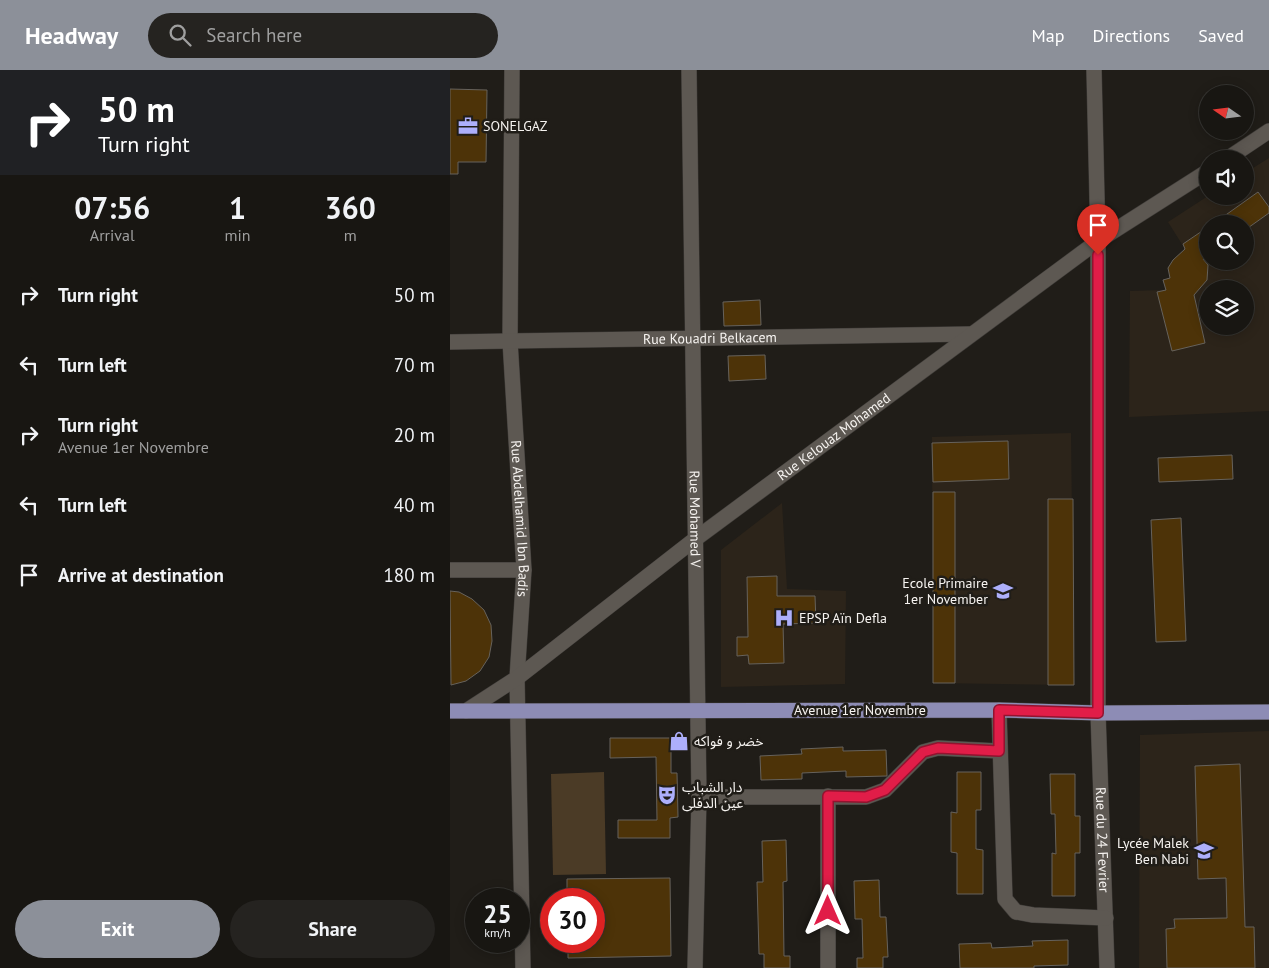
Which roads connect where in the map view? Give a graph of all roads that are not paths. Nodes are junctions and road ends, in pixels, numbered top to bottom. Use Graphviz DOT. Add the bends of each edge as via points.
graph roads {
  1 [pos="512,70"];
  2 [pos="689,70"];
  3 [pos="1094,70"];
  4 [pos="1269,132"];
  5 [pos="1241,150"];
  6 [pos="1199,177"];
  7 [pos="1098,241"];
  8 [pos="971,334"];
  9 [pos="693,339"];
  10 [pos="510,341"];
  11 [pos="450,342"];
  12 [pos="694,540"];
  13 [pos="450,570"];
  14 [pos="524,570"];
  15 [pos="518,678"];
  16 [pos="698,710"];
  17 [pos="999,710"];
  18 [pos="450,711"];
  19 [pos="466,711"];
  20 [pos="518,711"];
  21 [pos="1269,712"];
  22 [pos="1098,713"];
  23 [pos="999,751"];
  24 [pos="828,796"];
  25 [pos="699,797"];
  26 [pos="1106,918"];
  27 [pos="523,968"];
  28 [pos="695,968"];
  29 [pos="828,968"];
  30 [pos="1106,968"];
  1 -- 10 [label="street, Rue Abdelhamid Ibn Badis"];
  2 -- 9 [label="street, Rue Mohamed V"];
  3 -- 7 [label="street, Rue du 24 Fevrier"];
  4 -- 5 [label="street"];
  6 -- 7 [label="street, Rue Kelouaz Mohamed"];
  7 -- 8 [label="street, Rue Kelouaz Mohamed"];
  7 -- 22 [label="street, Rue du 24 Fevrier"];
  8 -- 9 [label="street, Rue Kouadri Belkacem"];
  8 -- 12 [label="street, Rue Kelouaz Mohamed"];
  9 -- 10 [label="street, Rue Kouadri Belkacem"];
  9 -- 12 [label="street, Rue Mohamed V"];
  10 -- 11 [label="street, Rue Kouadri Belkacem"];
  10 -- 14 [label="street, Rue Abdelhamid Ibn Badis"];
  12 -- 15 [label="street, Rue Kelouaz Mohamed"];
  12 -- 16 [label="street, Rue Mohamed V"];
  13 -- 14 [label="street"];
  14 -- 15 [label="street, Rue Abdelhamid Ibn Badis"];
  15 -- 19 [label="street, Rue Kelouaz Mohamed"];
  15 -- 20 [label="street, Rue Abdelhamid Ibn Badis"];
  16 -- 17 [label="main road, Avenue 1er Novembre"];
  16 -- 20 [label="main road, Avenue 1er Novembre"];
  16 -- 25 [label="street, Rue Mohamed V"];
  17 -- 22 [label="main road, Avenue 1er Novembre"];
  17 -- 23 [label="street"];
  18 -- 19 [label="main road, Avenue 1er Novembre"];
  19 -- 20 [label="main road, Avenue 1er Novembre"];
  20 -- 27 [label="street, Rue Abdelhamid Ibn Badis"];
  21 -- 22 [label="main road, Avenue 1er Novembre"];
  22 -- 26 [label="street, Rue du 24 Fevrier"];
  23 -- 24 [label="street" via="938,748 923,752 885,790 866,797"];
  23 -- 26 [label="street" via="1005,899 1016,912"];
  24 -- 25 [label="street"];
  24 -- 29 [label="street"];
  25 -- 28 [label="street, Rue Mohamed V"];
  26 -- 30 [label="street, Rue du 24 Fevrier"];
}
